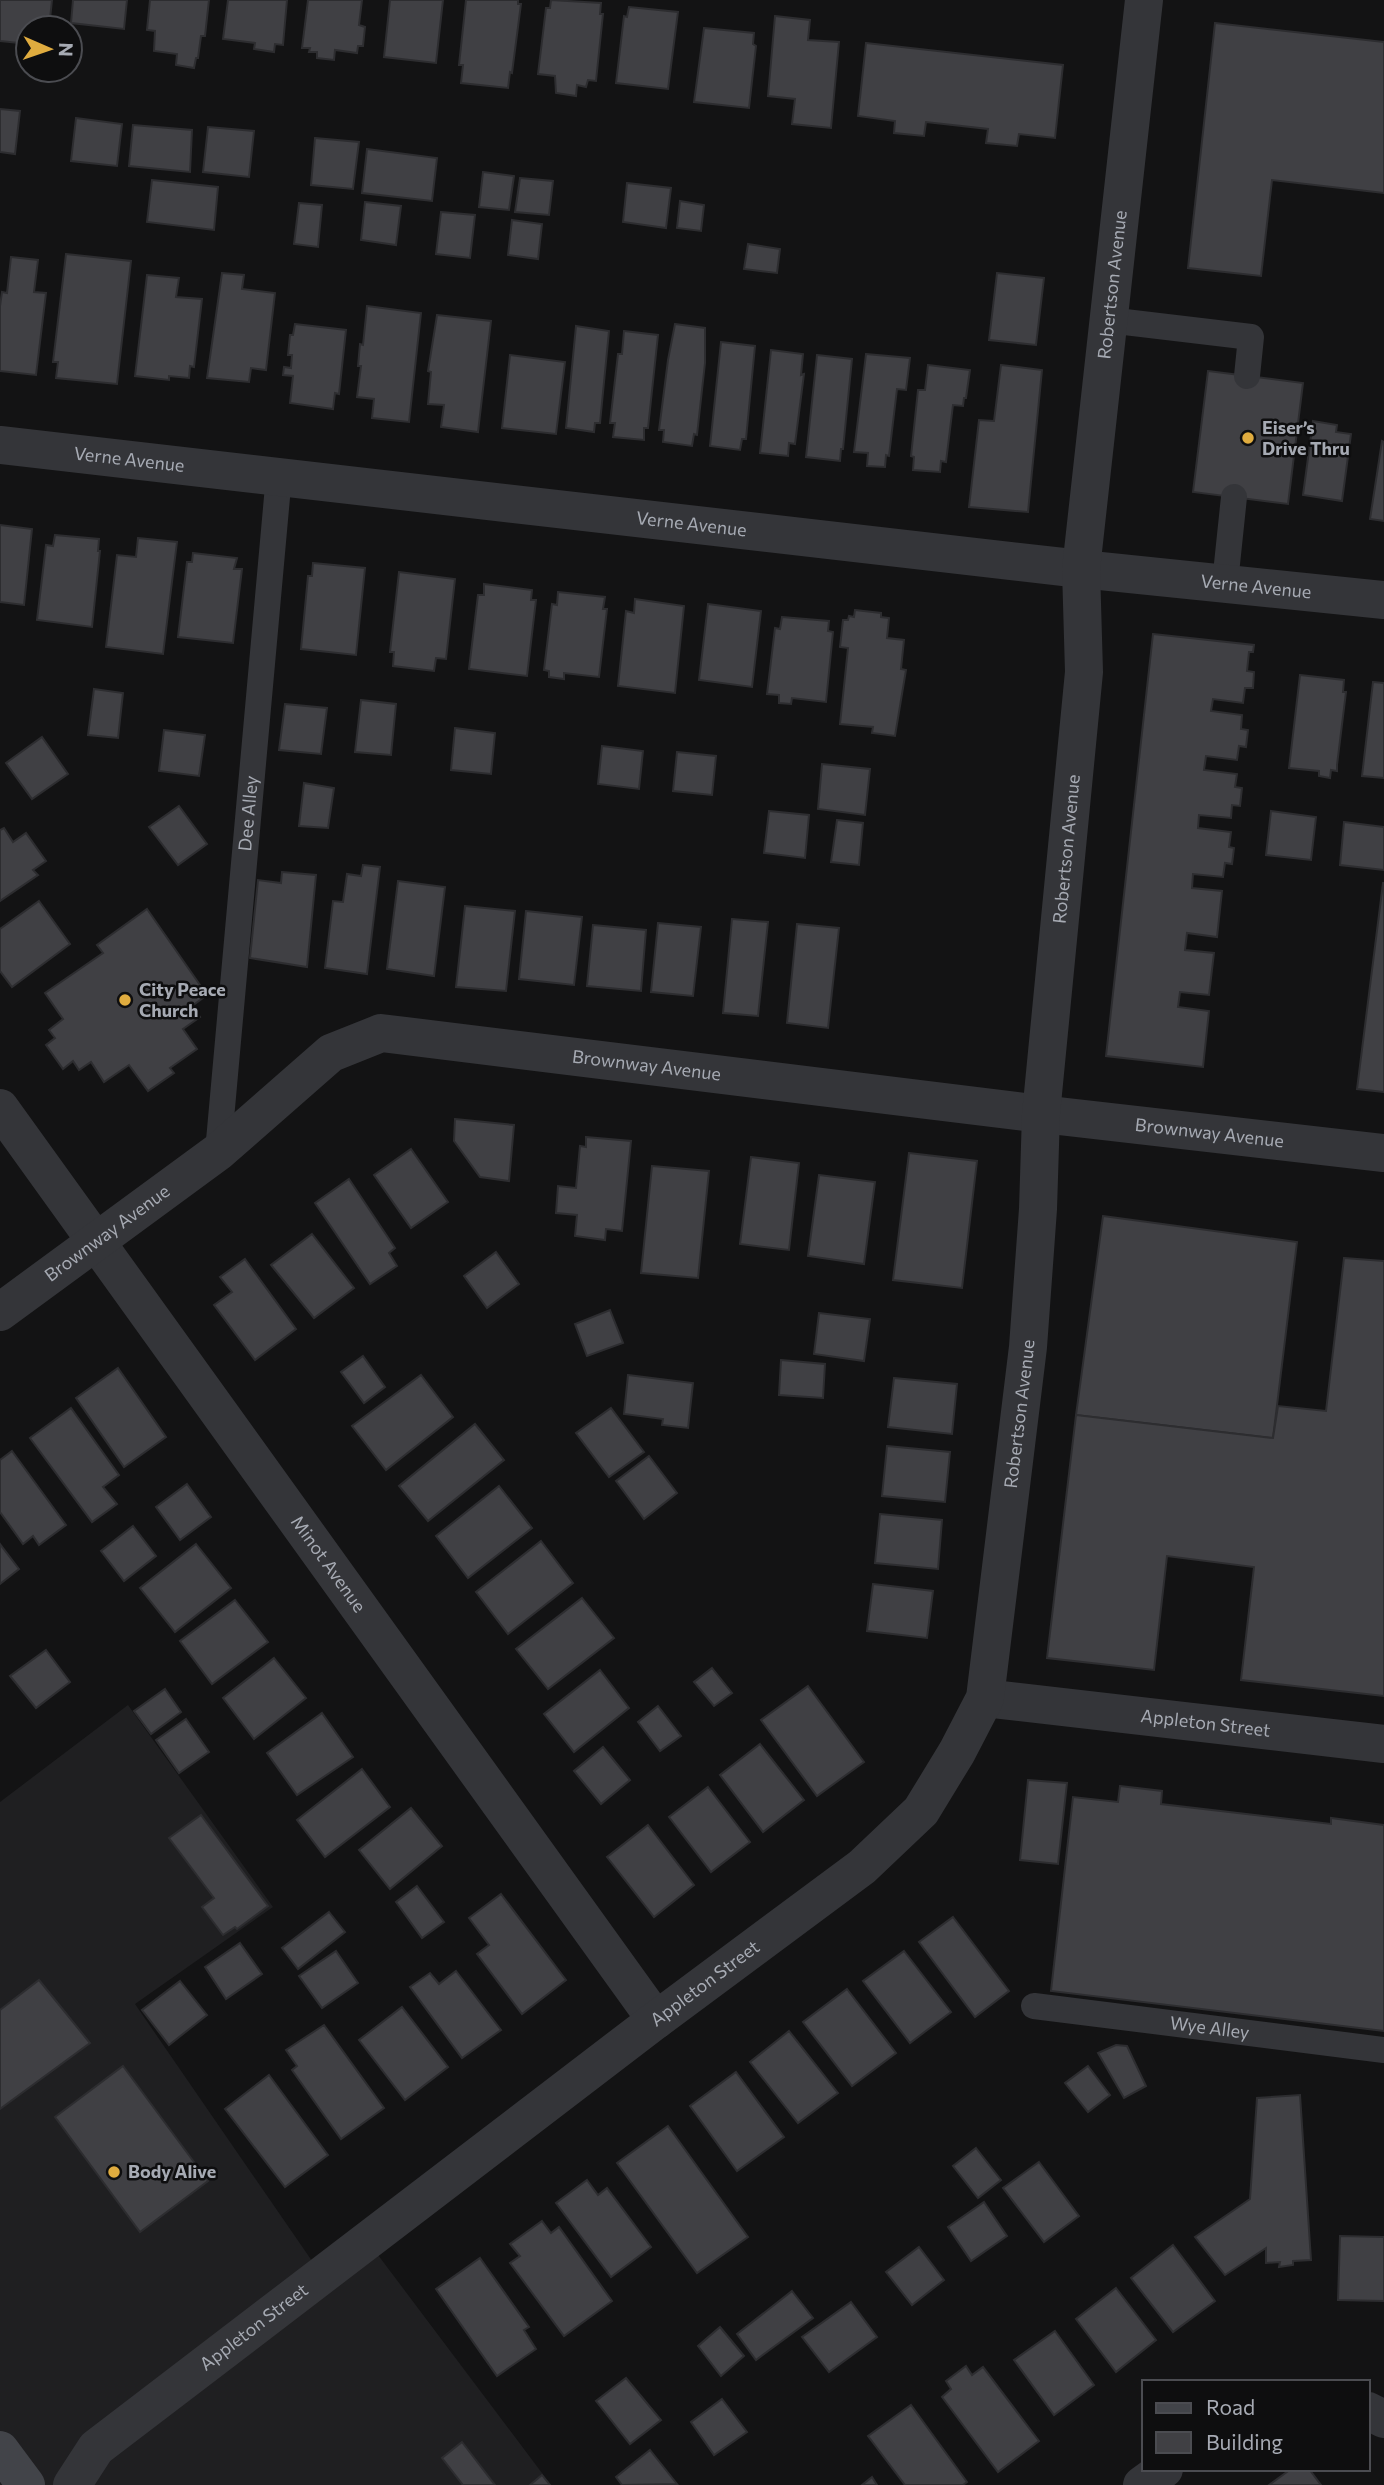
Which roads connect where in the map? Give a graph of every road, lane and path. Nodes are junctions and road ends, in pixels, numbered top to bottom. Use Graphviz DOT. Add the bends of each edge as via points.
graph roads {
  1 [pos="1144,0"];
  2 [pos="1108,320"];
  3 [pos="1247,376"];
  4 [pos="0,444"];
  5 [pos="279,475"];
  6 [pos="1234,497"];
  7 [pos="1081,569"];
  8 [pos="1225,583"];
  9 [pos="1384,600"];
  10 [pos="0,1108"];
  11 [pos="1041,1114"];
  12 [pos="218,1152"];
  13 [pos="1384,1153"];
  14 [pos="96,1240"];
  15 [pos="0,1312"];
  16 [pos="985,1698"];
  17 [pos="1384,1744"];
  18 [pos="1034,2006"];
  19 [pos="656,2020"];
  20 [pos="1384,2050"];
  21 [pos="0,2450"];
  22 [pos="1161,2471"];
  23 [pos="26,2485"];
  24 [pos="72,2485"];
  25 [pos="1142,2485"];
  1 -- 2 [label="street, Robertson Avenue"];
  2 -- 3 [label="lane" via="1251,337"];
  2 -- 7 [label="street, Robertson Avenue"];
  4 -- 5 [label="street, Verne Avenue"];
  5 -- 7 [label="street, Verne Avenue"];
  5 -- 12 [label="lane, Dee Alley"];
  6 -- 8 [label="lane"];
  7 -- 8 [label="street, Verne Avenue"];
  7 -- 11 [label="street, Robertson Avenue" via="1084,672"];
  8 -- 9 [label="street, Verne Avenue"];
  10 -- 14 [label="street, Minot Avenue"];
  11 -- 12 [label="street, Brownway Avenue" via="381,1033 331,1053"];
  11 -- 13 [label="street, Brownway Avenue"];
  11 -- 16 [label="street, Robertson Avenue" via="1028,1347"];
  12 -- 14 [label="street, Brownway Avenue"];
  14 -- 15 [label="street, Brownway Avenue"];
  14 -- 19 [label="street, Minot Avenue"];
  16 -- 17 [label="street, Appleton Street"];
  16 -- 19 [label="street, Appleton Street" via="921,1811 862,1867"];
  18 -- 20 [label="lane, Wye Alley"];
  19 -- 24 [label="street, Appleton Street" via="96,2448"];
  21 -- 23 [label="main road"];
  22 -- 25 [label="street"];
}
